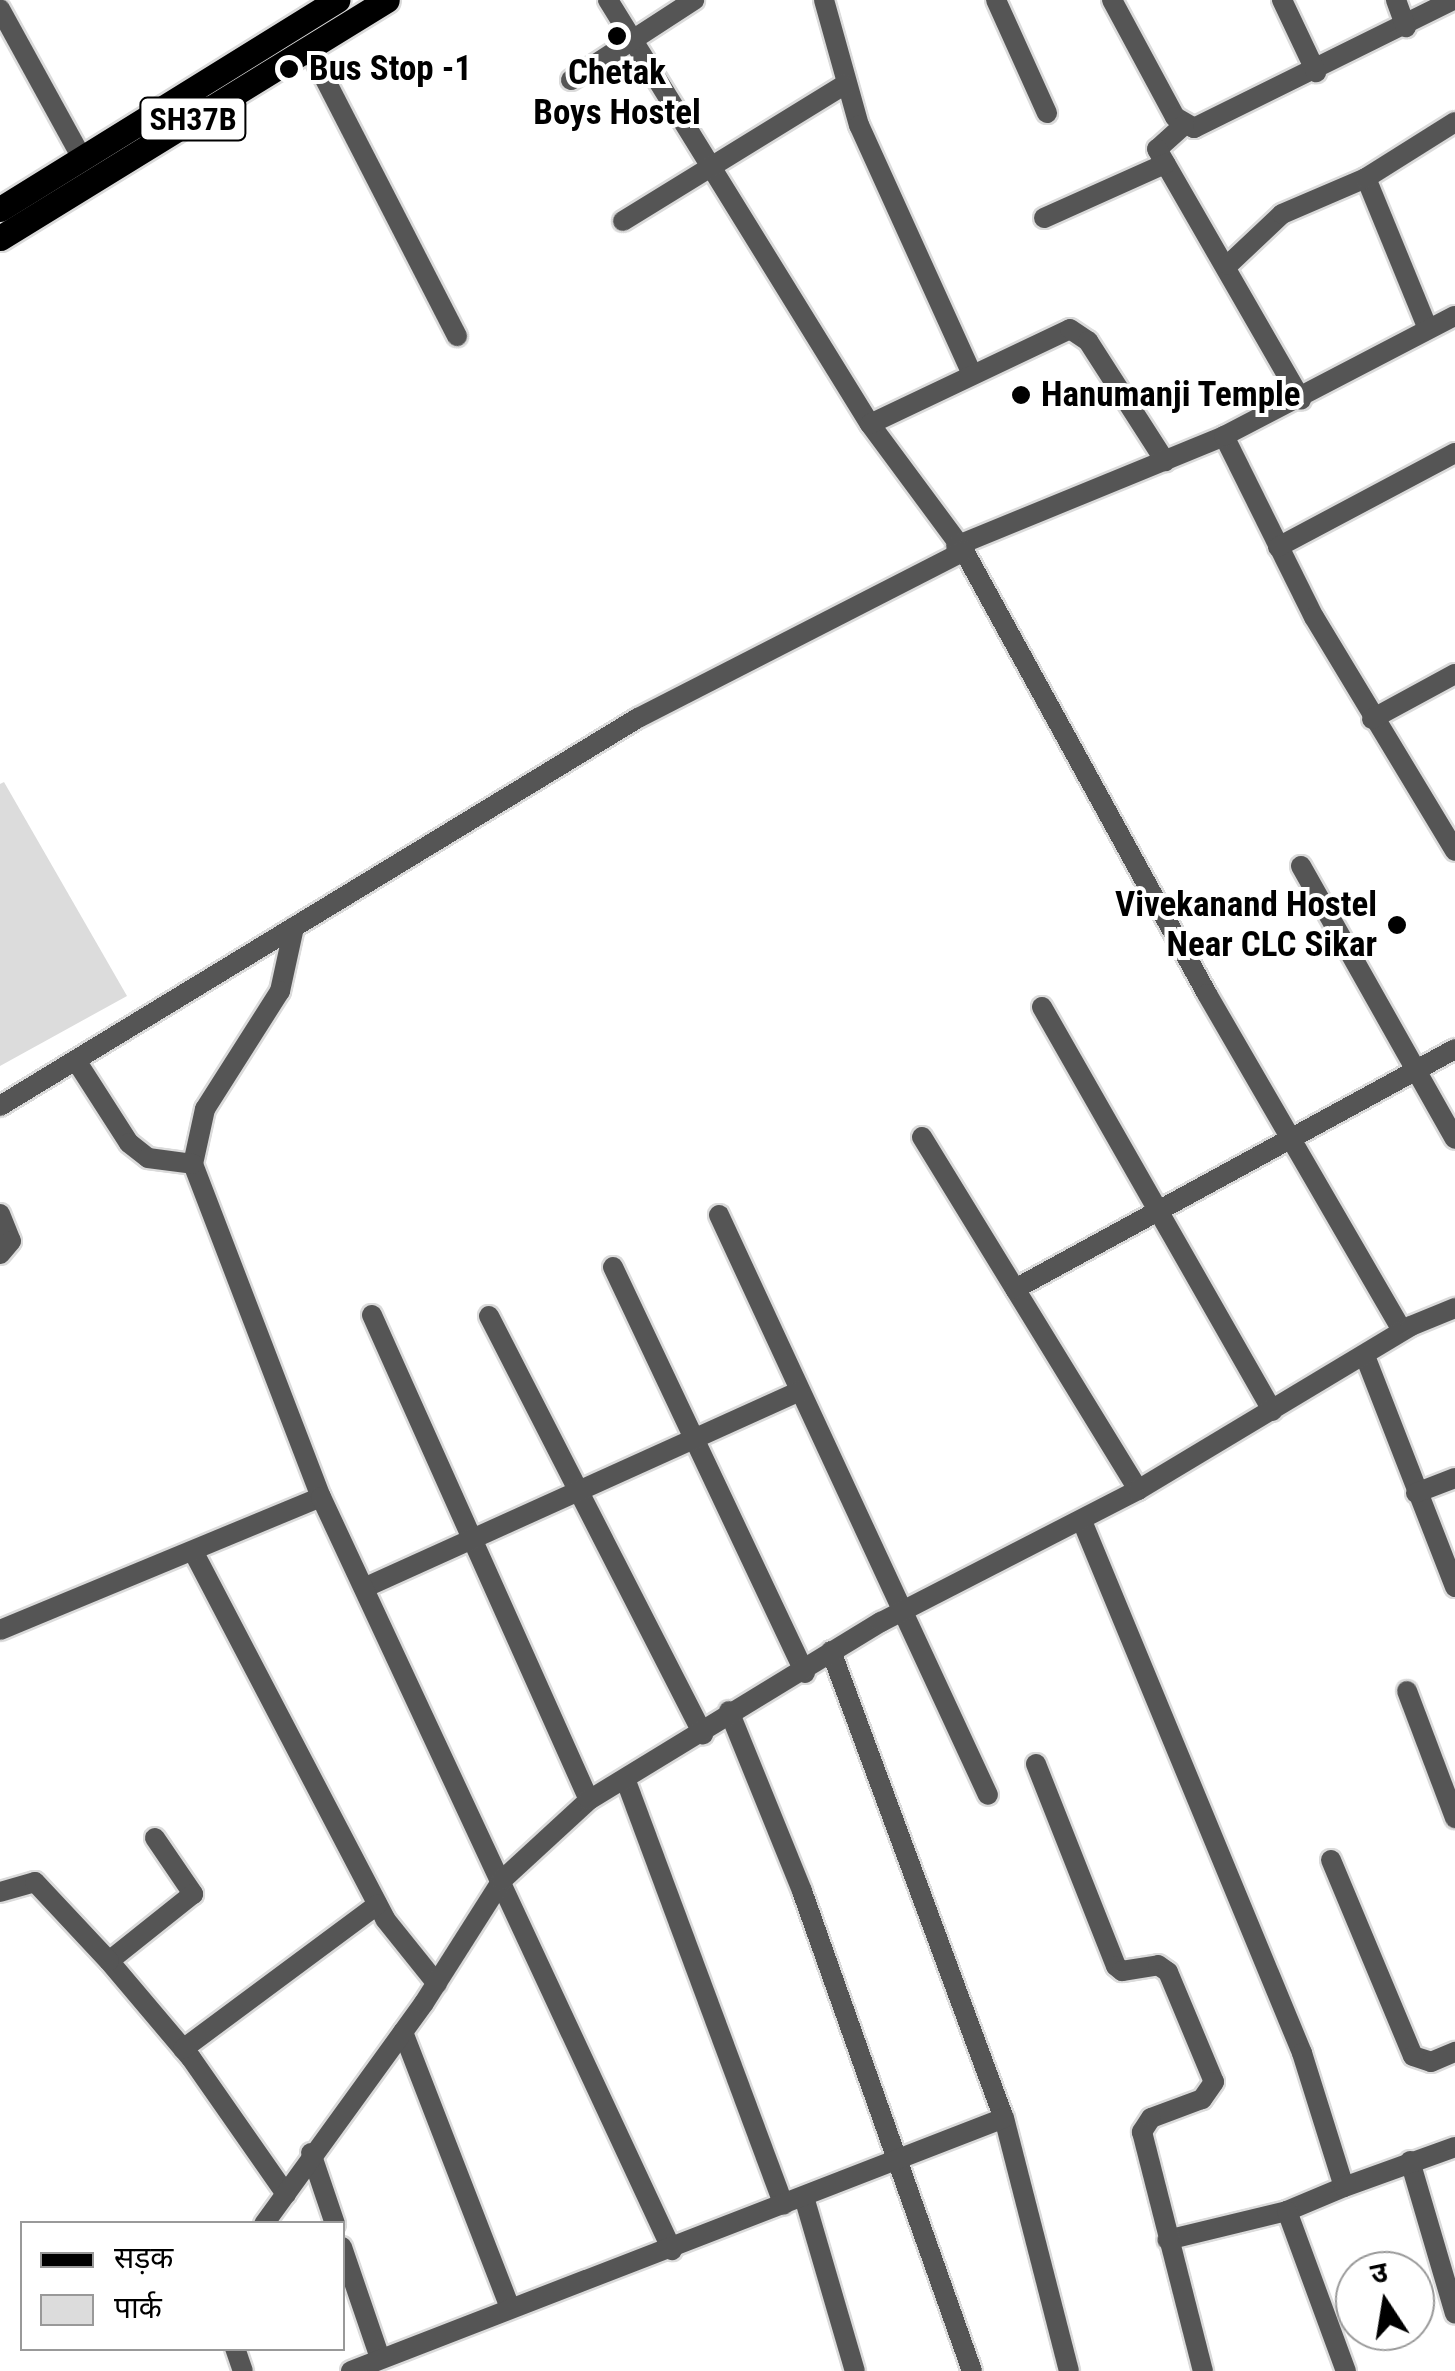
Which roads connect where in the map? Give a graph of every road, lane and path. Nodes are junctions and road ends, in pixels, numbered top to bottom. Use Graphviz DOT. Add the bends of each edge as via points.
graph roads {
  1 [pos="337,0"];
  2 [pos="387,0"];
  3 [pos="608,0"];
  4 [pos="694,0"];
  5 [pos="824,0"];
  6 [pos="996,0"];
  7 [pos="1112,0"];
  8 [pos="1282,0"];
  9 [pos="1396,0"];
  10 [pos="1453,0"];
  11 [pos="0,9"];
  12 [pos="1406,27"];
  13 [pos="630,39"];
  14 [pos="309,48"];
  15 [pos="1316,72"];
  16 [pos="571,80"];
  17 [pos="844,85"];
  18 [pos="1047,113"];
  19 [pos="1455,122"];
  20 [pos="1184,125"];
  21 [pos="82,158"];
  22 [pos="713,161"];
  23 [pos="1165,164"];
  24 [pos="1366,178"];
  25 [pos="0,209"];
  26 [pos="1044,218"];
  27 [pos="624,221"];
  28 [pos="0,238"];
  29 [pos="1228,265"];
  30 [pos="1455,316"];
  31 [pos="1428,330"];
  32 [pos="457,336"];
  33 [pos="971,372"];
  34 [pos="1301,399"];
  35 [pos="870,424"];
  36 [pos="1224,436"];
  37 [pos="1455,453"];
  38 [pos="1165,461"];
  39 [pos="1278,546"];
  40 [pos="960,549"];
  41 [pos="1455,674"];
  42 [pos="1372,719"];
  43 [pos="1455,851"];
  44 [pos="1301,866"];
  45 [pos="294,927"];
  46 [pos="1042,1007"];
  47 [pos="1455,1049"];
  48 [pos="77,1062"];
  49 [pos="1418,1069"];
  50 [pos="0,1106"];
  51 [pos="922,1137"];
  52 [pos="1288,1137"];
  53 [pos="1455,1139"];
  54 [pos="193,1164"];
  55 [pos="1156,1208"];
  56 [pos="0,1214"];
  57 [pos="720,1215"];
  58 [pos="0,1254"];
  59 [pos="612,1267"];
  60 [pos="1015,1289"];
  61 [pos="1455,1308"];
  62 [pos="372,1315"];
  63 [pos="489,1316"];
  64 [pos="1402,1331"];
  65 [pos="1364,1356"];
  66 [pos="797,1392"];
  67 [pos="1272,1411"];
  68 [pos="696,1439"];
  69 [pos="1455,1478"];
  70 [pos="1138,1490"];
  71 [pos="582,1491"];
  72 [pos="1416,1493"];
  73 [pos="321,1497"];
  74 [pos="1082,1521"];
  75 [pos="472,1540"];
  76 [pos="193,1551"];
  77 [pos="1455,1586"];
  78 [pos="366,1587"];
  79 [pos="907,1611"];
  80 [pos="0,1630"];
  81 [pos="831,1651"];
  82 [pos="805,1673"];
  83 [pos="1407,1691"];
  84 [pos="730,1711"];
  85 [pos="703,1735"];
  86 [pos="1036,1764"];
  87 [pos="626,1781"];
  88 [pos="988,1794"];
  89 [pos="590,1800"];
  90 [pos="1455,1818"];
  91 [pos="155,1838"];
  92 [pos="1331,1860"];
  93 [pos="502,1880"];
  94 [pos="0,1892"];
  95 [pos="378,1905"];
  96 [pos="110,1961"];
  97 [pos="437,1984"];
  98 [pos="403,2032"];
  99 [pos="183,2049"];
  100 [pos="1455,2052"];
  101 [pos="1004,2118"];
  102 [pos="1455,2147"];
  103 [pos="311,2153"];
  104 [pos="899,2157"];
  105 [pos="1410,2161"];
  106 [pos="1344,2187"];
  107 [pos="286,2194"];
  108 [pos="794,2201"];
  109 [pos="1287,2211"];
  110 [pos="266,2221"];
  111 [pos="334,2221"];
  112 [pos="1167,2240"];
  113 [pos="672,2250"];
  114 [pos="345,2256"];
  115 [pos="510,2308"];
  116 [pos="1455,2314"];
  117 [pos="380,2358"];
  118 [pos="351,2371"];
  119 [pos="855,2371"];
  120 [pos="972,2371"];
  121 [pos="1069,2371"];
  122 [pos="1203,2371"];
  123 [pos="1346,2371"];
  1 -- 21 [label="main road"];
  2 -- 14 [label="main road, SH37B"];
  3 -- 13 [label="street"];
  4 -- 13 [label="street"];
  5 -- 17 [label="street"];
  6 -- 18 [label="street"];
  7 -- 20 [label="street"];
  8 -- 15 [label="street"];
  9 -- 12 [label="street"];
  10 -- 12 [label="street"];
  11 -- 21 [label="street"];
  12 -- 15 [label="street"];
  13 -- 16 [label="street"];
  13 -- 22 [label="street"];
  14 -- 28 [label="main road, SH37B"];
  14 -- 32 [label="street"];
  15 -- 20 [label="street" via="1204,126"];
  17 -- 22 [label="street"];
  17 -- 33 [label="street" via="888,200"];
  19 -- 24 [label="street"];
  20 -- 23 [label="street" via="1156,146"];
  21 -- 25 [label="main road"];
  22 -- 27 [label="street"];
  22 -- 35 [label="street"];
  23 -- 26 [label="street"];
  23 -- 29 [label="street"];
  24 -- 29 [label="street" via="1282,214"];
  24 -- 31 [label="street"];
  29 -- 34 [label="street"];
  30 -- 31 [label="street"];
  31 -- 34 [label="street"];
  33 -- 35 [label="street"];
  33 -- 38 [label="street" via="1056,333 1080,330"];
  34 -- 36 [label="street"];
  35 -- 40 [label="street"];
  36 -- 38 [label="street"];
  36 -- 39 [label="street"];
  37 -- 39 [label="street"];
  38 -- 40 [label="street"];
  39 -- 42 [label="street"];
  40 -- 45 [label="street" via="638,718"];
  40 -- 52 [label="street"];
  41 -- 42 [label="street"];
  42 -- 43 [label="street"];
  44 -- 49 [label="street"];
  45 -- 48 [label="street"];
  45 -- 54 [label="street" via="280,992 205,1109"];
  46 -- 55 [label="street"];
  47 -- 49 [label="street"];
  48 -- 50 [label="street"];
  48 -- 54 [label="street" via="129,1143 148,1158"];
  49 -- 52 [label="street"];
  49 -- 53 [label="street"];
  51 -- 60 [label="street"];
  52 -- 55 [label="street"];
  52 -- 64 [label="street"];
  54 -- 73 [label="street"];
  55 -- 60 [label="street"];
  55 -- 67 [label="street"];
  56 -- 58 [label="street" via="11,1241"];
  57 -- 66 [label="street"];
  59 -- 68 [label="street"];
  60 -- 70 [label="street"];
  61 -- 64 [label="street"];
  62 -- 75 [label="street"];
  63 -- 71 [label="street"];
  64 -- 65 [label="street"];
  65 -- 67 [label="street"];
  65 -- 72 [label="street"];
  66 -- 68 [label="street"];
  66 -- 79 [label="street"];
  67 -- 70 [label="street"];
  68 -- 71 [label="street"];
  68 -- 82 [label="street"];
  69 -- 72 [label="street"];
  70 -- 74 [label="street"];
  71 -- 75 [label="street"];
  71 -- 85 [label="street"];
  72 -- 77 [label="street"];
  73 -- 76 [label="street"];
  73 -- 78 [label="street"];
  74 -- 79 [label="street"];
  74 -- 106 [label="street" via="1302,2052"];
  75 -- 78 [label="street"];
  75 -- 89 [label="street"];
  76 -- 80 [label="street"];
  76 -- 95 [label="street"];
  78 -- 93 [label="street"];
  79 -- 81 [label="street"];
  79 -- 88 [label="street"];
  81 -- 82 [label="street"];
  81 -- 101 [label="street"];
  82 -- 84 [label="street"];
  83 -- 90 [label="street"];
  84 -- 85 [label="street"];
  84 -- 104 [label="street"];
  85 -- 87 [label="street"];
  86 -- 112 [label="street" via="1116,1966 1122,1971 1158,1965 1168,1972 1214,2082 1202,2100 1152,2118 1142,2132"];
  87 -- 89 [label="street"];
  87 -- 108 [label="street"];
  89 -- 93 [label="street"];
  91 -- 96 [label="street" via="192,1894"];
  92 -- 100 [label="street" via="1413,2056 1431,2062"];
  93 -- 97 [label="street"];
  93 -- 113 [label="street"];
  94 -- 96 [label="street" via="35,1882"];
  95 -- 97 [label="street"];
  95 -- 99 [label="street"];
  96 -- 99 [label="street"];
  97 -- 98 [label="street"];
  98 -- 103 [label="street"];
  98 -- 115 [label="street"];
  99 -- 107 [label="street"];
  101 -- 104 [label="street"];
  101 -- 121 [label="street"];
  102 -- 105 [label="street"];
  103 -- 107 [label="street"];
  103 -- 111 [label="street"];
  104 -- 108 [label="street"];
  104 -- 120 [label="street"];
  105 -- 106 [label="street"];
  105 -- 116 [label="street"];
  106 -- 109 [label="street"];
  107 -- 110 [label="street"];
  108 -- 113 [label="street"];
  108 -- 119 [label="street"];
  109 -- 112 [label="street"];
  109 -- 123 [label="street"];
  112 -- 122 [label="street"];
  113 -- 115 [label="street"];
  114 -- 117 [label="street"];
  115 -- 117 [label="street"];
  117 -- 118 [label="street"];
}
